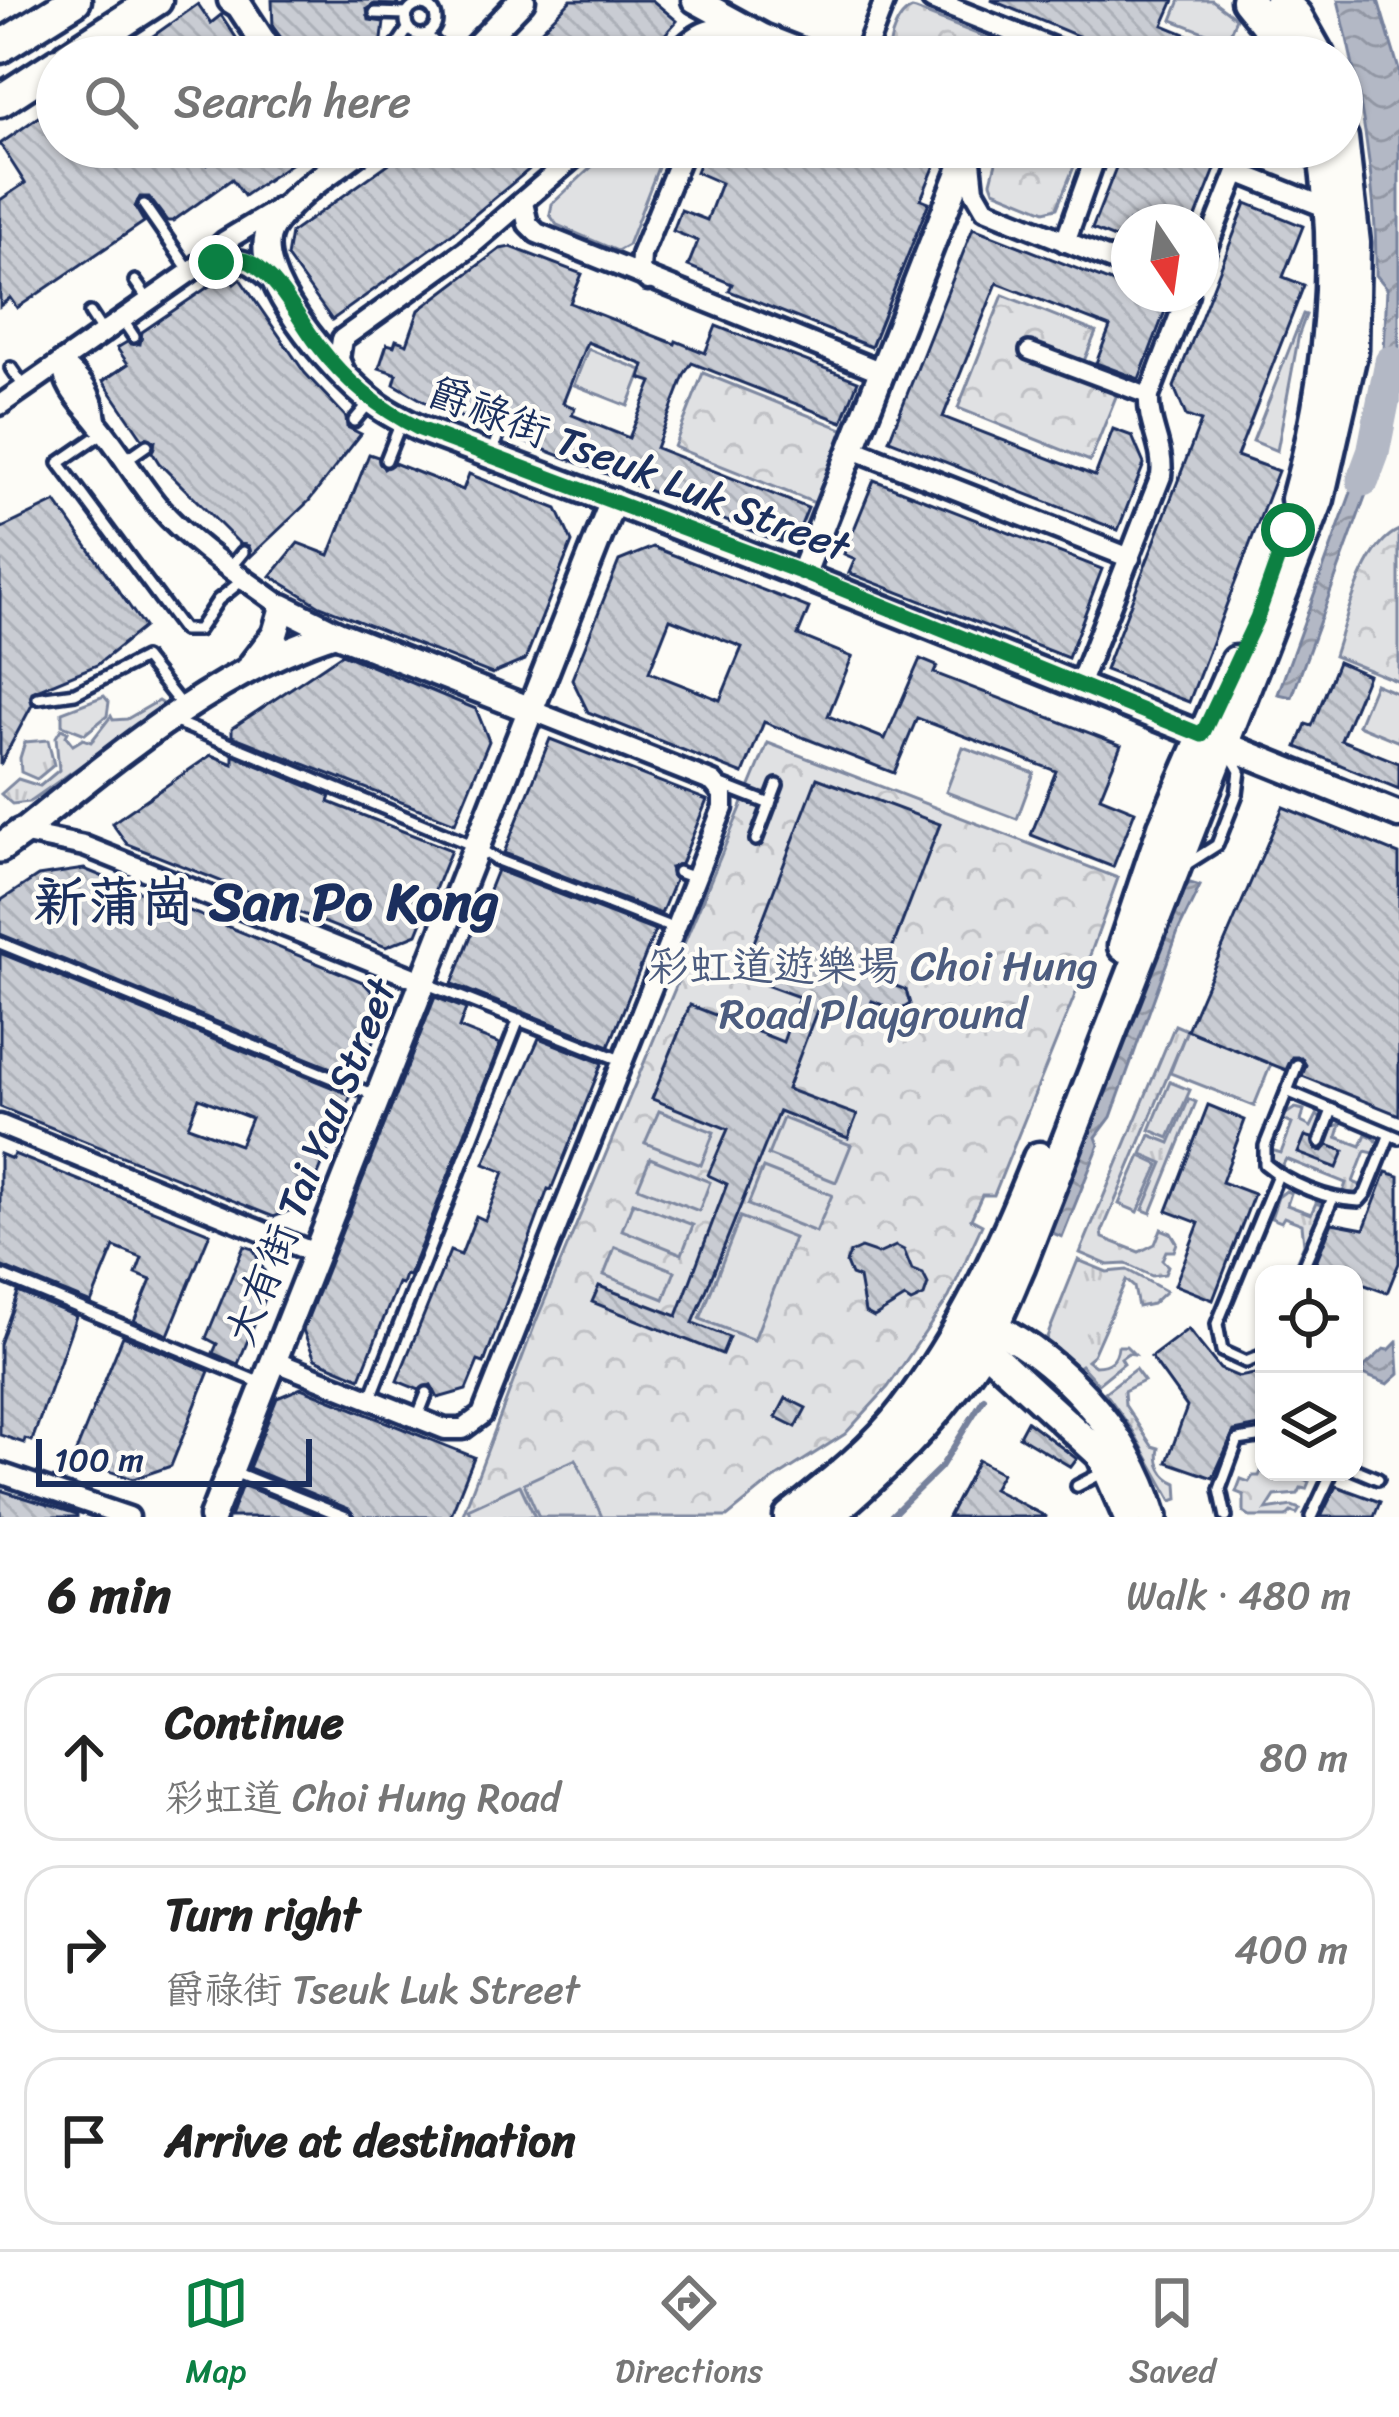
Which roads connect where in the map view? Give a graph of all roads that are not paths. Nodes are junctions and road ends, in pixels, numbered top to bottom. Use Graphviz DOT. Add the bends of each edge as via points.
graph roads {
  1 [pos="75,0"];
  2 [pos="155,0"];
  3 [pos="522,0"];
  4 [pos="695,0"];
  5 [pos="885,0"];
  6 [pos="932,0"];
  7 [pos="1247,0"];
  8 [pos="1281,0"];
  9 [pos="236,2"];
  10 [pos="135,9"];
  11 [pos="375,13"];
  12 [pos="407,14"];
  13 [pos="408,29"];
  14 [pos="426,35"];
  15 [pos="97,36"];
  16 [pos="259,36"];
  17 [pos="403,36"];
  18 [pos="487,36"];
  19 [pos="698,36"];
  20 [pos="760,36"];
  21 [pos="761,36"];
  22 [pos="871,36"];
  23 [pos="1023,36"];
  24 [pos="1274,36"];
  25 [pos="1307,36"];
  26 [pos="0,47"];
  27 [pos="36,78"];
  28 [pos="0,101"];
  29 [pos="330,168"];
  30 [pos="562,168"];
  31 [pos="676,168"];
  32 [pos="961,168"];
  33 [pos="972,168"];
  34 [pos="1091,168"];
  35 [pos="1239,168"];
  36 [pos="1325,168"];
  37 [pos="1347,168"];
  38 [pos="1237,172"];
  39 [pos="297,197"];
  40 [pos="523,203"];
  41 [pos="145,205"];
  42 [pos="1330,209"];
  43 [pos="1219,217"];
  44 [pos="1065,242"];
  45 [pos="1111,260"];
  46 [pos="192,271"];
  47 [pos="648,280"];
  48 [pos="135,281"];
  49 [pos="273,282"];
  50 [pos="148,301"];
  51 [pos="1181,312"];
  52 [pos="90,313"];
  53 [pos="122,320"];
  54 [pos="103,333"];
  55 [pos="134,337"];
  56 [pos="1029,351"];
  57 [pos="61,362"];
  58 [pos="11,368"];
  59 [pos="882,372"];
  60 [pos="348,380"];
  61 [pos="25,388"];
  62 [pos="1149,396"];
  63 [pos="371,401"];
  64 [pos="0,405"];
  65 [pos="403,420"];
  66 [pos="354,422"];
  67 [pos="100,426"];
  68 [pos="147,445"];
  69 [pos="853,449"];
  70 [pos="124,460"];
  71 [pos="386,460"];
  72 [pos="613,501"];
  73 [pos="243,552"];
  74 [pos="1130,558"];
  75 [pos="237,573"];
  76 [pos="803,573"];
  77 [pos="283,608"];
  78 [pos="335,633"];
  79 [pos="251,665"];
  80 [pos="1078,688"];
  81 [pos="38,698"];
  82 [pos="530,710"];
  83 [pos="178,715"];
  84 [pos="1213,740"];
  85 [pos="777,785"];
  86 [pos="718,788"];
  87 [pos="770,804"];
  88 [pos="1399,814"];
  89 [pos="7,837"];
  90 [pos="756,841"];
  91 [pos="477,848"];
  92 [pos="182,885"];
  93 [pos="174,905"];
  94 [pos="675,929"];
  95 [pos="0,943"];
  96 [pos="424,982"];
  97 [pos="519,1019"];
  98 [pos="623,1061"];
  99 [pos="1297,1065"];
  100 [pos="1286,1091"];
  101 [pos="379,1097"];
  102 [pos="1333,1110"];
  103 [pos="0,1125"];
  104 [pos="1394,1136"];
  105 [pos="1320,1142"];
  106 [pos="1278,1174"];
  107 [pos="1333,1198"];
  108 [pos="317,1254"];
  109 [pos="1304,1265"];
  110 [pos="0,1275"];
  111 [pos="975,1328"];
  112 [pos="1255,1358"];
  113 [pos="269,1373"];
  114 [pos="953,1389"];
  115 [pos="427,1393"];
  116 [pos="1036,1398"];
  117 [pos="370,1400"];
  118 [pos="417,1418"];
  119 [pos="1255,1437"];
  120 [pos="1110,1468"];
  121 [pos="231,1470"];
  122 [pos="1363,1472"];
  123 [pos="0,1473"];
  124 [pos="1378,1479"];
  125 [pos="1328,1481"];
  126 [pos="1077,1486"];
  127 [pos="129,1517"];
  128 [pos="212,1517"];
  129 [pos="346,1517"];
  130 [pos="790,1517"];
  131 [pos="826,1517"];
  132 [pos="1128,1517"];
  133 [pos="1153,1517"];
  134 [pos="1226,1517"];
  135 [pos="1311,1517"];
  1 -- 26 [label="main road"];
  2 -- 10 [label="main road"];
  3 -- 18 [label="street"];
  4 -- 21 [label="street"];
  5 -- 22 [label="street"];
  6 -- 23 [label="street"];
  7 -- 24 [label="main road"];
  8 -- 25 [label="main road"];
  9 -- 16 [label="street"];
  10 -- 15 [label="main road"];
  11 -- 12 [label="lane"];
  12 -- 13 [label="lane"];
  12 -- 14 [label="lane" via="418,5 432,10 436,24"];
  13 -- 14 [label="lane"];
  13 -- 17 [label="lane"];
  19 -- 20 [label="street" via="707,28"];
  27 -- 28 [label="main road"];
  29 -- 39 [label="street"];
  30 -- 40 [label="street"];
  31 -- 47 [label="street" via="641,255"];
  32 -- 59 [label="street" via="886,343"];
  33 -- 44 [label="street" via="985,209"];
  34 -- 44 [label="street"];
  35 -- 38 [label="street"];
  36 -- 42 [label="main road"];
  37 -- 84 [label="main road" via="1355,290 1337,433 1318,500"];
  38 -- 42 [label="street"];
  38 -- 43 [label="street"];
  39 -- 46 [label="street"];
  39 -- 49 [label="street" via="267,237"];
  40 -- 47 [label="street" via="537,232"];
  40 -- 60 [label="street" via="342,339"];
  41 -- 46 [label="lane"];
  42 -- 84 [label="main road" via="1328,333 1307,462"];
  44 -- 45 [label="street"];
  46 -- 49 [label="street" via="238,259"];
  46 -- 50 [label="street"];
  47 -- 59 [label="street"];
  48 -- 50 [label="lane"];
  49 -- 60 [label="street, 爵祿街 Tseuk Luk Street"];
  50 -- 53 [label="street"];
  51 -- 62 [label="street"];
  52 -- 54 [label="lane"];
  53 -- 54 [label="street"];
  53 -- 55 [label="lane"];
  54 -- 57 [label="street"];
  56 -- 62 [label="street"];
  57 -- 61 [label="street"];
  57 -- 67 [label="street" via="65,386"];
  58 -- 61 [label="lane"];
  59 -- 69 [label="street"];
  60 -- 63 [label="street, 爵祿街 Tseuk Luk Street"];
  61 -- 64 [label="street"];
  62 -- 74 [label="street" via="1162,466"];
  63 -- 65 [label="street, 爵祿街 Tseuk Luk Street"];
  63 -- 66 [label="lane"];
  65 -- 71 [label="lane"];
  65 -- 72 [label="street, 爵祿街 Tseuk Luk Street" via="495,443"];
  67 -- 70 [label="street"];
  67 -- 75 [label="lane" via="59,464 183,630 198,630"];
  68 -- 70 [label="lane"];
  69 -- 74 [label="street"];
  69 -- 76 [label="street"];
  70 -- 75 [label="street" via="158,506"];
  72 -- 76 [label="street, 爵祿街 Tseuk Luk Street"];
  72 -- 82 [label="street, 大有街 Tai Yau Street"];
  73 -- 75 [label="lane"];
  74 -- 80 [label="street"];
  75 -- 77 [label="street"];
  76 -- 80 [label="street, 爵祿街 Tseuk Luk Street"];
  77 -- 78 [label="street"];
  77 -- 79 [label="street"];
  78 -- 79 [label="street"];
  78 -- 82 [label="street"];
  79 -- 83 [label="street"];
  80 -- 84 [label="street, 爵祿街 Tseuk Luk Street"];
  81 -- 83 [label="lane" via="75,693 144,658"];
  82 -- 86 [label="street"];
  82 -- 91 [label="street, 大有街 Tai Yau Street"];
  83 -- 89 [label="street"];
  83 -- 91 [label="lane"];
  84 -- 88 [label="street, 爵祿街 Tseuk Luk Street"];
  84 -- 111 [label="main road" via="1164,827"];
  84 -- 111 [label="main road" via="1174,872 1019,1266"];
  85 -- 87 [label="lane"];
  86 -- 87 [label="lane"];
  86 -- 94 [label="street" via="723,808 687,875"];
  87 -- 90 [label="lane"];
  89 -- 92 [label="street" via="84,845"];
  91 -- 94 [label="lane"];
  91 -- 96 [label="street, 大有街 Tai Yau Street"];
  92 -- 93 [label="lane"];
  92 -- 96 [label="street"];
  94 -- 98 [label="street"];
  95 -- 101 [label="lane"];
  96 -- 97 [label="lane"];
  96 -- 101 [label="street, 大有街 Tai Yau Street"];
  97 -- 98 [label="lane"];
  97 -- 117 [label="lane"];
  98 -- 118 [label="street" via="482,1415 455,1430"];
  99 -- 100 [label="lane"];
  100 -- 102 [label="lane"];
  100 -- 106 [label="lane" via="1264,1146 1265,1164"];
  101 -- 108 [label="street, 大有街 Tai Yau Street"];
  102 -- 104 [label="lane"];
  102 -- 105 [label="lane"];
  103 -- 108 [label="street"];
  104 -- 107 [label="lane" via="1359,1201"];
  106 -- 107 [label="lane"];
  106 -- 112 [label="lane" via="1217,1324 1222,1352"];
  107 -- 109 [label="lane"];
  108 -- 113 [label="street, 大有街 Tai Yau Street"];
  110 -- 113 [label="lane"];
  111 -- 114 [label="main road"];
  111 -- 116 [label="main road"];
  111 -- 130 [label="main road" via="866,1453"];
  111 -- 133 [label="main road" via="1061,1374 1090,1404 1130,1458"];
  113 -- 117 [label="street"];
  113 -- 121 [label="street, 大有街 Tai Yau Street"];
  114 -- 116 [label="main road" via="981,1377"];
  114 -- 131 [label="main road"];
  115 -- 118 [label="lane"];
  116 -- 120 [label="main road"];
  117 -- 118 [label="street"];
  119 -- 134 [label="lane" via="1238,1440 1220,1489"];
  120 -- 126 [label="lane"];
  120 -- 132 [label="main road"];
  121 -- 128 [label="street, 大有街 Tai Yau Street"];
  121 -- 129 [label="lane"];
  122 -- 124 [label="lane"];
  123 -- 127 [label="street"];
  125 -- 135 [label="lane"];
}
